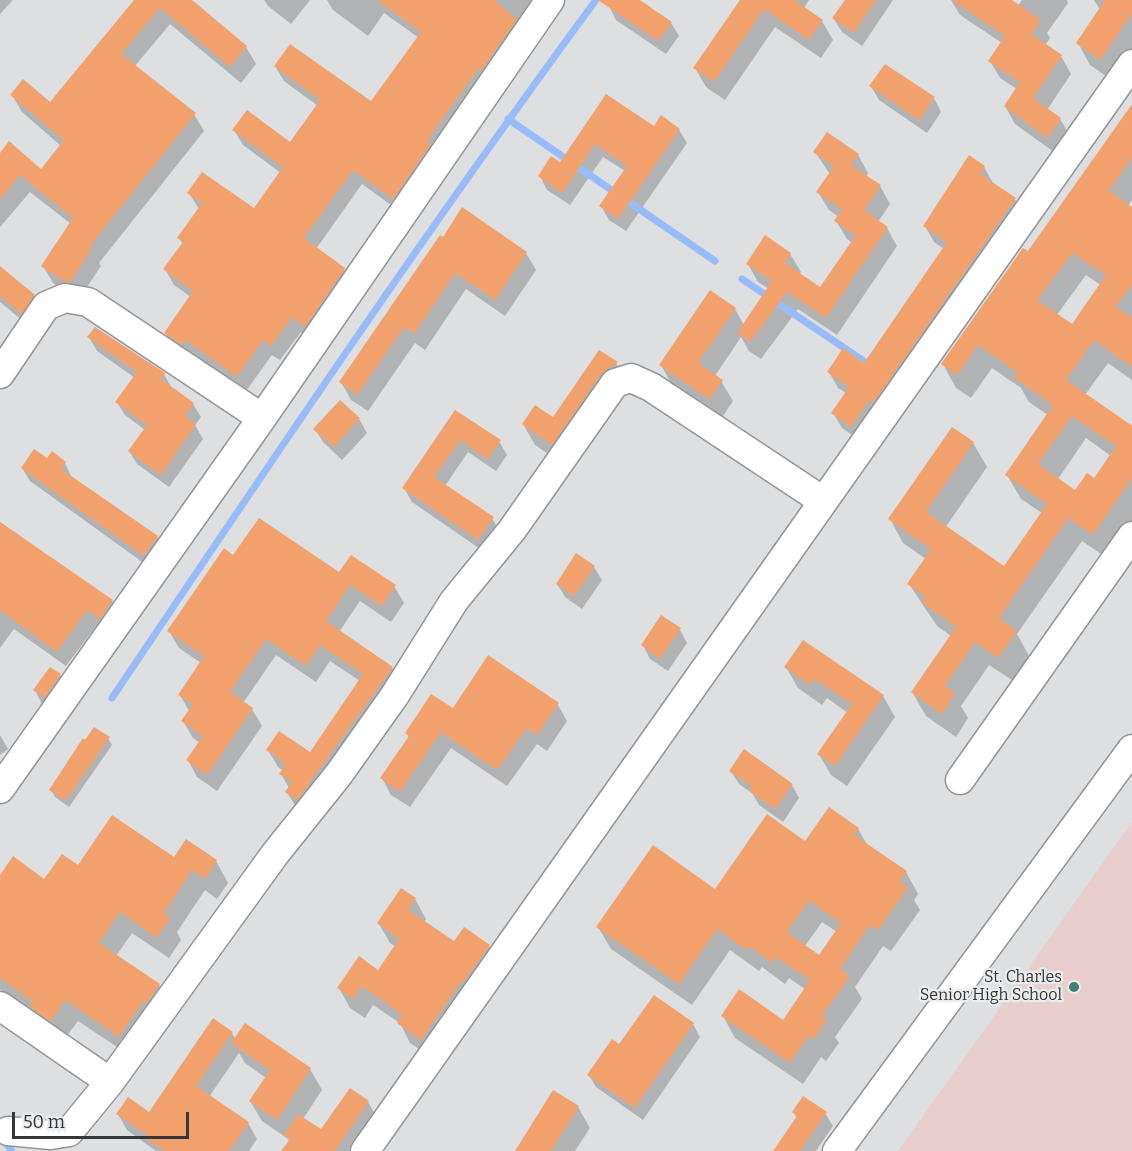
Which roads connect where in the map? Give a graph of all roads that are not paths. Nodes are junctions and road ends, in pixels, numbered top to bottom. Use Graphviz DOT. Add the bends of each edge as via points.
graph roads {
  1 [pos="550,0"];
  2 [pos="1127,81"];
  3 [pos="0,374"];
  4 [pos="262,418"];
  5 [pos="823,501"];
  6 [pos="1132,536"];
  7 [pos="1132,749"];
  8 [pos="960,780"];
  9 [pos="0,789"];
  10 [pos="0,1006"];
  11 [pos="110,1082"];
  12 [pos="10,1134"];
  13 [pos="365,1151"];
  14 [pos="837,1151"];
  1 -- 4 [label="street"];
  2 -- 5 [label="street"];
  3 -- 4 [label="street" via="46,306 65,298 88,302"];
  4 -- 9 [label="street"];
  5 -- 11 [label="street" via="651,387 631,378 615,383 512,530 454,602 339,774 275,854"];
  5 -- 13 [label="street"];
  6 -- 8 [label="street"];
  7 -- 14 [label="street"];
  10 -- 11 [label="street"];
  11 -- 12 [label="street" via="69,1132"];
}
